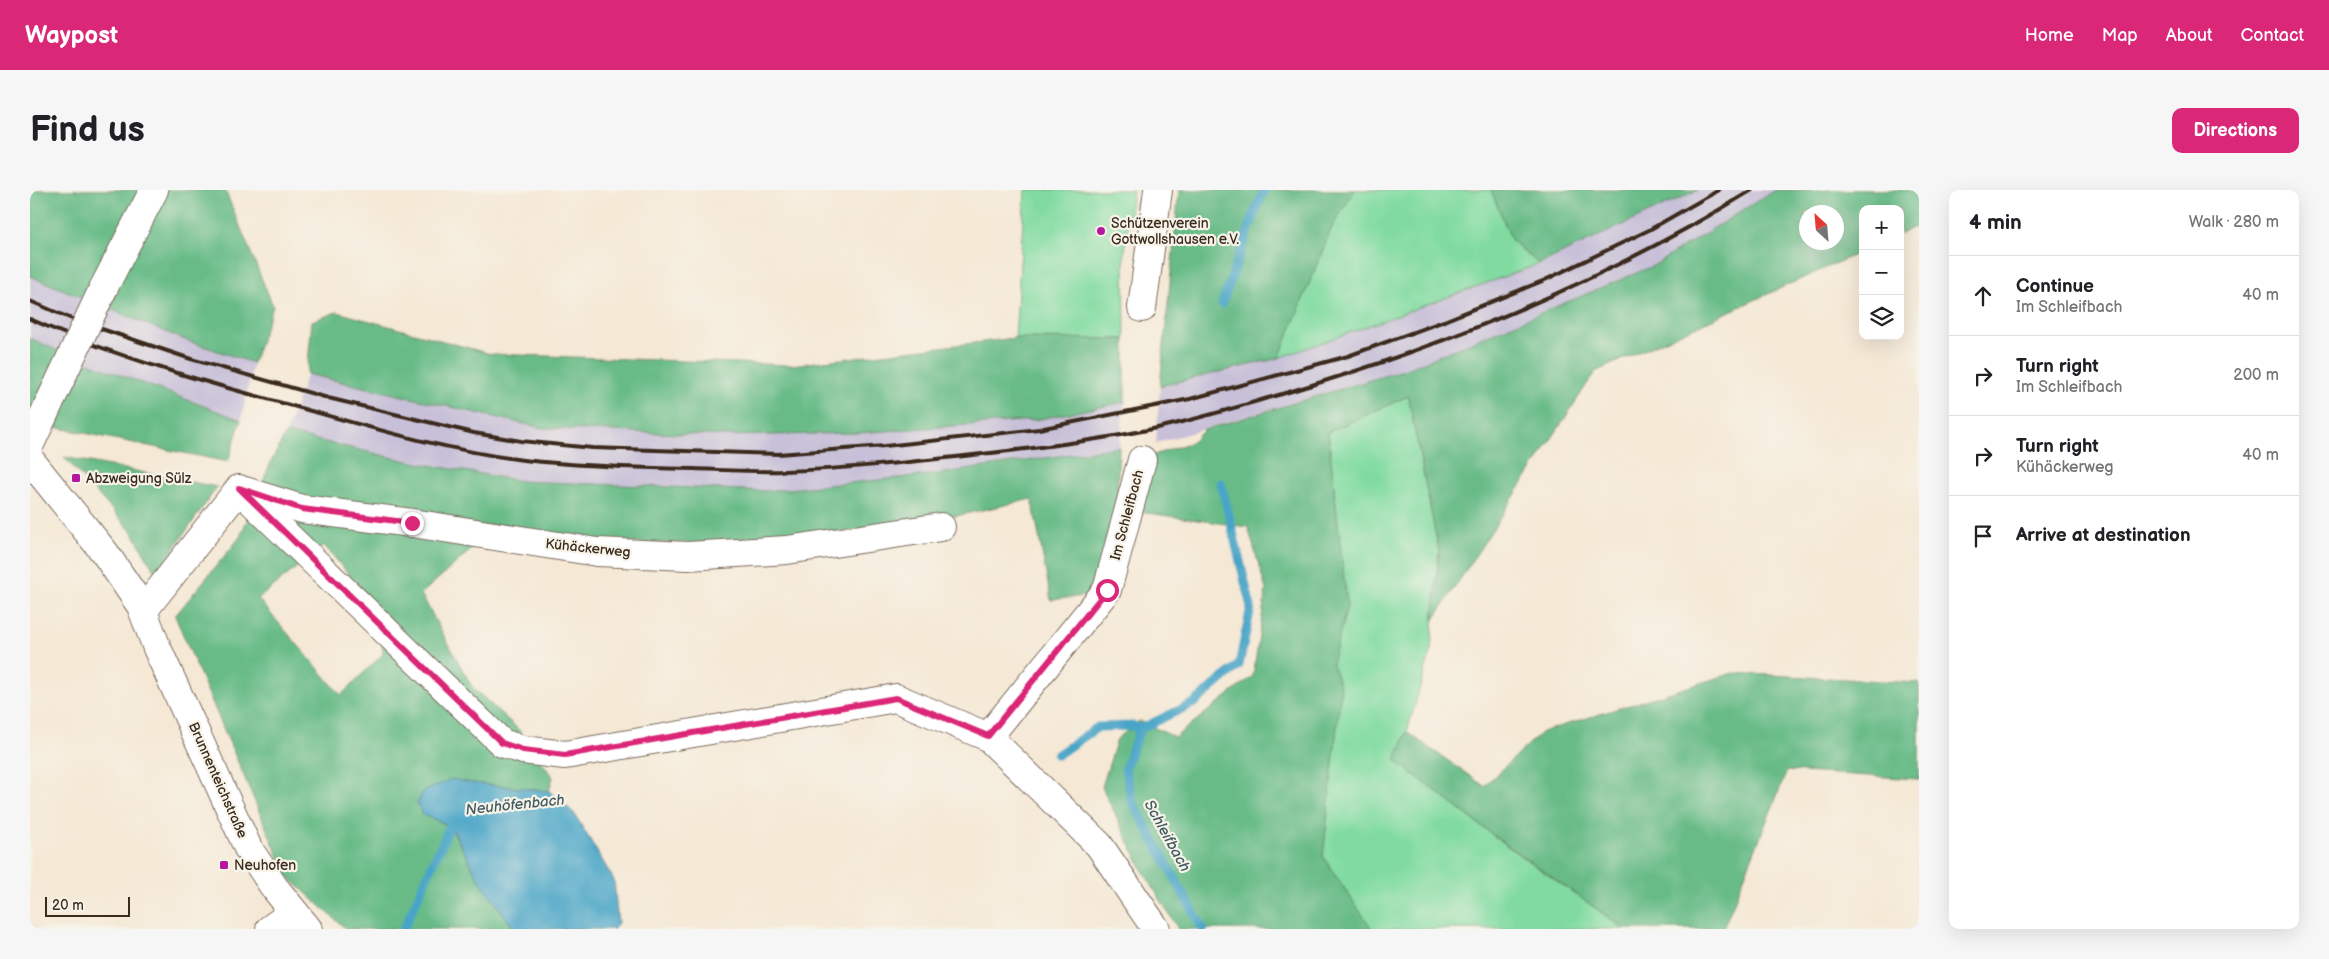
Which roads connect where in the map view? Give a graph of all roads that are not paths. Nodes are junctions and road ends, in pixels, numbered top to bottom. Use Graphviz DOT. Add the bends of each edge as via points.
graph roads {
  1 [pos="154,190"];
  2 [pos="1158,190"];
  3 [pos="1142,308"];
  4 [pos="30,444"];
  5 [pos="30,460"];
  6 [pos="1142,460"];
  7 [pos="239,488"];
  8 [pos="942,527"];
  9 [pos="143,611"];
  10 [pos="988,736"];
  11 [pos="301,921"];
  12 [pos="270,929"];
  13 [pos="1156,929"];
  1 -- 4 [label="street, bridge"];
  2 -- 3 [label="street"];
  5 -- 9 [label="street, Brunnenteichstraße" via="105,553"];
  6 -- 10 [label="street, Im Schleifbach" via="1107,590"];
  7 -- 8 [label="street, Kühäckerweg" via="302,509 597,552 688,556 787,550"];
  7 -- 9 [label="street"];
  7 -- 10 [label="street" via="502,743 509,746 565,755 896,698"];
  9 -- 11 [label="street, Brunnenteichstraße" via="248,848"];
  10 -- 13 [label="street" via="1100,845"];
  11 -- 12 [label="street"];
}
